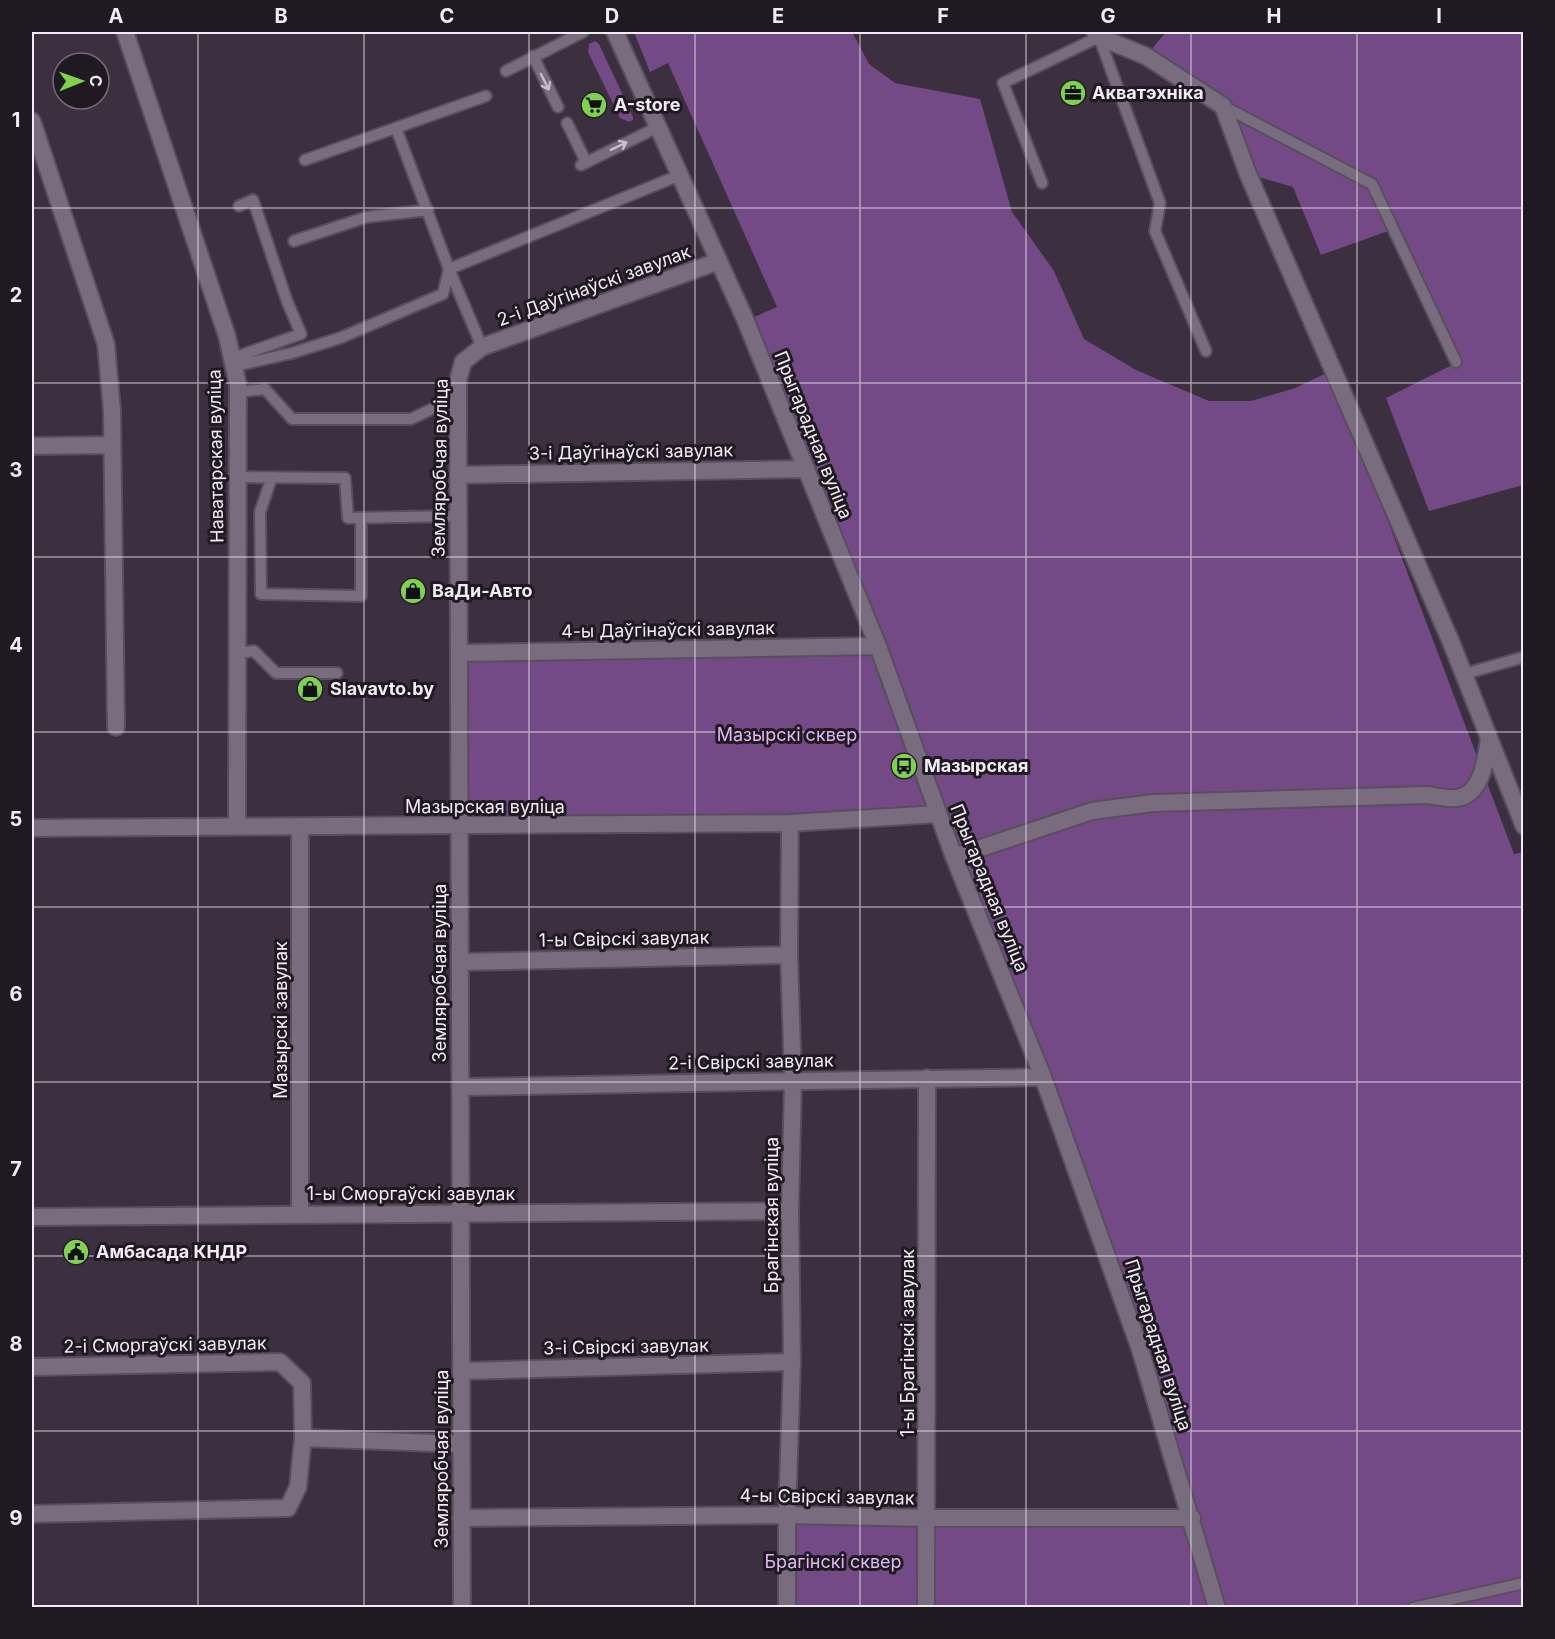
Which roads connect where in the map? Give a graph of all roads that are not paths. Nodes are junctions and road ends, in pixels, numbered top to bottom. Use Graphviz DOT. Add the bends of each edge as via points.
graph roads {
  1 [pos="125,32"];
  2 [pos="583,32"];
  3 [pos="615,32"];
  4 [pos="1097,34"];
  5 [pos="533,56"];
  6 [pos="506,71"];
  7 [pos="486,96"];
  8 [pos="1222,106"];
  9 [pos="558,107"];
  10 [pos="32,121"];
  11 [pos="567,123"];
  12 [pos="658,127"];
  13 [pos="396,128"];
  14 [pos="305,160"];
  15 [pos="680,175"];
  16 [pos="1042,183"];
  17 [pos="239,206"];
  18 [pos="428,210"];
  19 [pos="294,241"];
  20 [pos="719,261"];
  21 [pos="449,269"];
  22 [pos="482,347"];
  23 [pos="1206,351"];
  24 [pos="234,362"];
  25 [pos="1456,362"];
  26 [pos="238,392"];
  27 [pos="458,404"];
  28 [pos="32,446"];
  29 [pos="112,446"];
  30 [pos="805,469"];
  31 [pos="458,475"];
  32 [pos="238,477"];
  33 [pos="272,477"];
  34 [pos="458,516"];
  35 [pos="361,518"];
  36 [pos="878,646"];
  37 [pos="238,653"];
  38 [pos="459,653"];
  39 [pos="1524,657"];
  40 [pos="337,673"];
  41 [pos="1464,674"];
  42 [pos="116,727"];
  43 [pos="1489,739"];
  44 [pos="938,814"];
  45 [pos="790,823"];
  46 [pos="237,826"];
  47 [pos="1524,826"];
  48 [pos="300,827"];
  49 [pos="460,827"];
  50 [pos="32,828"];
  51 [pos="954,857"];
  52 [pos="789,955"];
  53 [pos="460,962"];
  54 [pos="1043,1077"];
  55 [pos="927,1078"];
  56 [pos="793,1080"];
  57 [pos="460,1087"];
  58 [pos="790,1211"];
  59 [pos="300,1213"];
  60 [pos="460,1213"];
  61 [pos="32,1217"];
  62 [pos="792,1362"];
  63 [pos="32,1367"];
  64 [pos="461,1371"];
  65 [pos="303,1438"];
  66 [pos="461,1444"];
  67 [pos="32,1514"];
  68 [pos="787,1515"];
  69 [pos="461,1518"];
  70 [pos="927,1518"];
  71 [pos="1192,1518"];
  72 [pos="1524,1583"];
  73 [pos="462,1608"];
  74 [pos="787,1608"];
  75 [pos="926,1608"];
  76 [pos="1217,1608"];
  77 [pos="1413,1608"];
  1 -- 24 [label="street, Наватарская вуліца" via="193,223"];
  2 -- 5 [label="lane"];
  3 -- 12 [label="street, Прыгарадная вуліца"];
  4 -- 8 [label="street" via="1146,56"];
  4 -- 16 [label="lane" via="1003,83"];
  4 -- 23 [label="lane" via="1160,203 1155,231"];
  5 -- 6 [label="lane"];
  5 -- 9 [label="lane, one-way"];
  7 -- 13 [label="lane"];
  8 -- 25 [label="lane" via="1372,184"];
  8 -- 41 [label="street"];
  10 -- 29 [label="street" via="106,344"];
  11 -- 12 [label="lane, one-way" via="583,163"];
  12 -- 15 [label="street, Прыгарадная вуліца"];
  13 -- 14 [label="lane"];
  13 -- 18 [label="lane"];
  15 -- 20 [label="street, Прыгарадная вуліца"];
  15 -- 21 [label="lane"];
  17 -- 24 [label="lane" via="253,200 301,333"];
  18 -- 19 [label="lane" via="367,217"];
  18 -- 21 [label="lane"];
  20 -- 22 [label="street, 2-і Даўгінаўскі завулак"];
  20 -- 30 [label="street, Прыгарадная вуліца"];
  21 -- 22 [label="lane"];
  21 -- 24 [label="lane" via="443,294 340,338 292,353"];
  22 -- 27 [label="street, Земляробчая вуліца" via="463,362"];
  24 -- 26 [label="street, Наватарская вуліца"];
  26 -- 27 [label="lane" via="265,389 292,419 411,419 438,406"];
  26 -- 32 [label="street, Наватарская вуліца"];
  27 -- 31 [label="street, Земляробчая вуліца"];
  28 -- 29 [label="street"];
  29 -- 42 [label="street"];
  30 -- 31 [label="street, 3-і Даўгінаўскі завулак"];
  30 -- 36 [label="street, Прыгарадная вуліца"];
  31 -- 34 [label="street, Земляробчая вуліца"];
  32 -- 33 [label="lane"];
  32 -- 37 [label="street, Наватарская вуліца"];
  33 -- 35 [label="lane" via="345,478 348,519"];
  33 -- 35 [label="lane" via="260,512 261,594 361,596"];
  34 -- 35 [label="lane"];
  34 -- 38 [label="street, Земляробчая вуліца"];
  36 -- 38 [label="street, 4-ы Даўгінаўскі завулак"];
  36 -- 44 [label="street, Прыгарадная вуліца"];
  37 -- 40 [label="lane" via="254,651 276,673"];
  37 -- 46 [label="street, Наватарская вуліца"];
  38 -- 49 [label="street, Земляробчая вуліца"];
  39 -- 41 [label="lane"];
  41 -- 43 [label="street"];
  43 -- 47 [label="street"];
  43 -- 51 [label="street" via="1484,770 1473,789 1458,799 1427,795 1153,803 1092,811"];
  44 -- 45 [label="street, Мазырская вуліца"];
  44 -- 51 [label="street, Прыгарадная вуліца"];
  45 -- 49 [label="street, Мазырская вуліца"];
  45 -- 52 [label="street, Брагінская вуліца"];
  46 -- 48 [label="street, Мазырская вуліца"];
  46 -- 50 [label="street, Мазырская вуліца"];
  48 -- 49 [label="street, Мазырская вуліца"];
  48 -- 59 [label="street, Мазырскі завулак"];
  49 -- 53 [label="street, Земляробчая вуліца"];
  51 -- 54 [label="street, Прыгарадная вуліца"];
  52 -- 53 [label="street, 1-ы Свірскі завулак"];
  52 -- 56 [label="street, Брагінская вуліца"];
  53 -- 57 [label="street, Земляробчая вуліца"];
  54 -- 55 [label="street, 2-і Свірскі завулак"];
  54 -- 71 [label="street, Прыгарадная вуліца" via="1140,1349"];
  55 -- 56 [label="street, 2-і Свірскі завулак"];
  55 -- 70 [label="street, 1-ы Брагінскі завулак"];
  56 -- 57 [label="street, 2-і Свірскі завулак"];
  56 -- 58 [label="street, Брагінская вуліца"];
  57 -- 60 [label="street, Земляробчая вуліца"];
  58 -- 60 [label="street, 1-ы Сморгаўскі завулак"];
  58 -- 62 [label="street, Брагінская вуліца"];
  59 -- 60 [label="street, 1-ы Сморгаўскі завулак"];
  59 -- 61 [label="street, 1-ы Сморгаўскі завулак"];
  60 -- 64 [label="street, Земляробчая вуліца"];
  62 -- 64 [label="street, 3-і Свірскі завулак"];
  62 -- 68 [label="street, Брагінская вуліца"];
  63 -- 65 [label="street, 2-і Сморгаўскі завулак" via="280,1362 302,1383"];
  64 -- 66 [label="street, Земляробчая вуліца"];
  65 -- 66 [label="street"];
  65 -- 67 [label="street, 2-і Сморгаўскі завулак" via="298,1487 288,1508"];
  66 -- 69 [label="street, Земляробчая вуліца"];
  68 -- 69 [label="street, 4-ы Свірскі завулак"];
  68 -- 70 [label="street, 4-ы Свірскі завулак"];
  68 -- 74 [label="street, Брагінская вуліца"];
  69 -- 73 [label="street, Земляробчая вуліца"];
  70 -- 71 [label="street, 4-ы Свірскі завулак"];
  70 -- 75 [label="street, 1-ы Брагінскі завулак"];
  71 -- 76 [label="street, Прыгарадная вуліца"];
  72 -- 77 [label="lane"];
}
